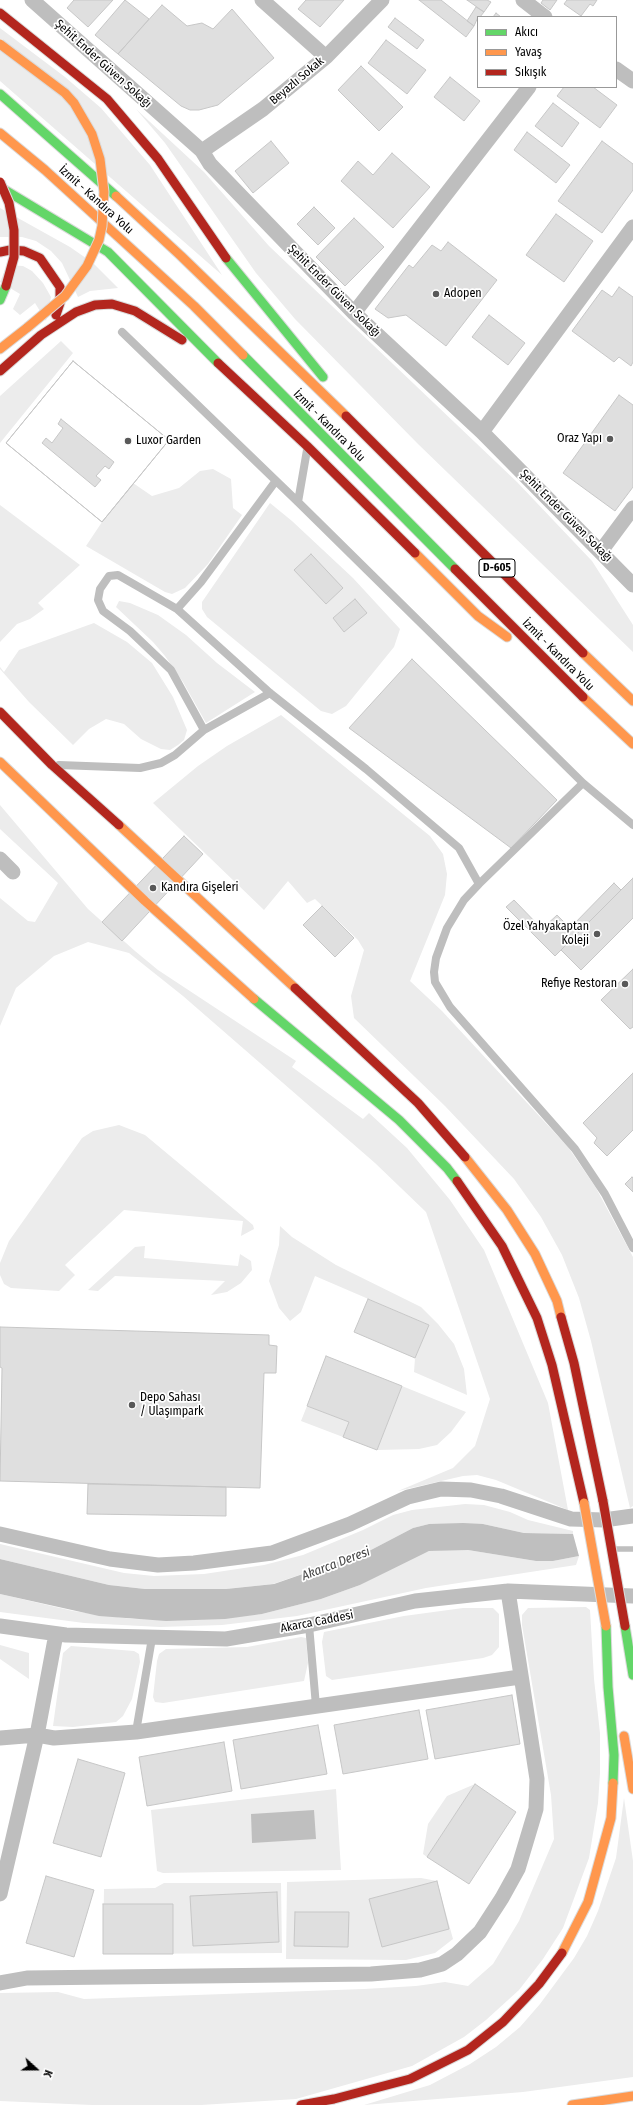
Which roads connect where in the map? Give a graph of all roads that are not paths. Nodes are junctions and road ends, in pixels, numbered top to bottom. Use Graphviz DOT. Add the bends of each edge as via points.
graph roads {
  1 [pos="32,0"];
  2 [pos="262,0"];
  3 [pos="382,0"];
  4 [pos="523,0"];
  5 [pos="0,13"];
  6 [pos="544,16"];
  7 [pos="0,44"];
  8 [pos="326,57"];
  9 [pos="617,70"];
  10 [pos="633,81"];
  11 [pos="528,88"];
  12 [pos="0,94"];
  13 [pos="0,133"];
  14 [pos="202,151"];
  15 [pos="0,182"];
  16 [pos="0,188"];
  17 [pos="633,228"];
  18 [pos="0,252"];
  19 [pos="0,300"];
  20 [pos="354,313"];
  21 [pos="122,332"];
  22 [pos="41,335"];
  23 [pos="0,349"];
  24 [pos="218,363"];
  25 [pos="0,370"];
  26 [pos="482,432"];
  27 [pos="364,433"];
  28 [pos="307,446"];
  29 [pos="275,482"];
  30 [pos="298,502"];
  31 [pos="633,508"];
  32 [pos="601,551"];
  33 [pos="633,585"];
  34 [pos="177,609"];
  35 [pos="570,685"];
  36 [pos="270,693"];
  37 [pos="633,701"];
  38 [pos="0,712"];
  39 [pos="204,730"];
  40 [pos="633,744"];
  41 [pos="0,762"];
  42 [pos="52,765"];
  43 [pos="583,783"];
  44 [pos="633,825"];
  45 [pos="0,860"];
  46 [pos="13,872"];
  47 [pos="479,884"];
  48 [pos="633,1248"];
  49 [pos="603,1501"];
  50 [pos="633,1516"];
  51 [pos="0,1534"];
  52 [pos="508,1591"];
  53 [pos="630,1591"];
  54 [pos="309,1625"];
  55 [pos="0,1626"];
  56 [pos="606,1626"];
  57 [pos="56,1634"];
  58 [pos="152,1638"];
  59 [pos="633,1674"];
  60 [pos="520,1677"];
  61 [pos="316,1706"];
  62 [pos="620,1711"];
  63 [pos="622,1726"];
  64 [pos="136,1732"];
  65 [pos="37,1735"];
  66 [pos="0,1738"];
  67 [pos="633,1789"];
  68 [pos="0,1894"];
  69 [pos="0,1983"];
  70 [pos="633,2096"];
  71 [pos="301,2105"];
  72 [pos="572,2105"];
  1 -- 14 [label="street, Şehit Ender Güven Sokağı"];
  2 -- 8 [label="street"];
  3 -- 8 [label="street, Beyazlı Sokak"];
  4 -- 6 [label="street"];
  5 -- 27 [label="highway" via="107,99 158,159 230,264"];
  7 -- 23 [label="highway, bridge" via="65,93 74,103 92,134 100,159 104,192 99,240 87,266 65,296"];
  8 -- 14 [label="street, Beyazlı Sokak" via="263,109"];
  9 -- 10 [label="street"];
  11 -- 20 [label="street"];
  12 -- 27 [label="highway, İzmit - Kandıra Yolu" via="182,256"];
  13 -- 35 [label="highway, İzmit - Kandıra Yolu" via="45,170 194,306"];
  14 -- 20 [label="street, Şehit Ender Güven Sokağı" via="210,164"];
  15 -- 19 [label="highway, bridge" via="9,203 14,230 14,257"];
  16 -- 24 [label="highway" via="108,252"];
  17 -- 26 [label="street"];
  18 -- 22 [label="highway" via="10,250 33,254 47,266 58,283 58,309"];
  20 -- 26 [label="street, Şehit Ender Güven Sokağı"];
  21 -- 29 [label="lane"];
  22 -- 24 [label="highway" via="84,308 112,304 146,316"];
  22 -- 25 [label="highway"];
  24 -- 28 [label="highway"];
  26 -- 32 [label="street, Şehit Ender Güven Sokağı"];
  27 -- 37 [label="highway, İzmit - Kandıra Yolu / D-605" via="546,618"];
  28 -- 30 [label="lane"];
  28 -- 35 [label="highway" via="478,616"];
  29 -- 30 [label="lane"];
  29 -- 34 [label="lane" via="202,582"];
  30 -- 43 [label="lane"];
  31 -- 32 [label="street"];
  32 -- 33 [label="street, Şehit Ender Güven Sokağı"];
  34 -- 36 [label="lane"];
  34 -- 39 [label="lane" via="118,575 109,576 100,589 98,600 104,611 130,631 171,670"];
  35 -- 40 [label="highway, İzmit - Kandıra Yolu"];
  36 -- 39 [label="lane"];
  36 -- 47 [label="lane" via="453,842 467,860"];
  38 -- 42 [label="highway"];
  39 -- 42 [label="lane" via="175,755 161,763 140,768"];
  41 -- 56 [label="highway, bridge" via="145,901 278,1021 398,1120 447,1168 470,1198 502,1246 537,1318 552,1366 584,1503"];
  42 -- 49 [label="highway" via="418,1103 507,1210 535,1254 557,1301 574,1364"];
  43 -- 44 [label="lane"];
  43 -- 47 [label="lane"];
  45 -- 46 [label="street"];
  47 -- 48 [label="lane" via="464,900 447,928 436,958 435,982 450,1007 575,1149 605,1194"];
  49 -- 53 [label="highway, bridge"];
  49 -- 59 [label="highway, bridge"];
  50 -- 51 [label="street" via="604,1520 571,1519 501,1496 471,1490 441,1489 408,1497 350,1524 272,1553 165,1564 110,1559"];
  52 -- 53 [label="street, Akarca Caddesi"];
  52 -- 54 [label="street, Akarca Caddesi" via="415,1601"];
  52 -- 60 [label="street"];
  54 -- 58 [label="street, Akarca Caddesi" via="226,1639"];
  54 -- 61 [label="lane"];
  55 -- 57 [label="street, Akarca Caddesi"];
  56 -- 62 [label="highway"];
  56 -- 71 [label="highway" via="614,1755 611,1818 588,1902 565,1949 540,1984 503,2022 468,2050 410,2079"];
  57 -- 58 [label="street, Akarca Caddesi"];
  57 -- 65 [label="street"];
  58 -- 64 [label="lane"];
  60 -- 61 [label="street"];
  60 -- 69 [label="street" via="537,1779 536,1809 528,1839 518,1869 480,1932 457,1954 442,1964 420,1970 371,1974 27,1978"];
  61 -- 64 [label="street"];
  63 -- 67 [label="highway"];
  64 -- 65 [label="street" via="54,1738"];
  65 -- 66 [label="street"];
  65 -- 68 [label="street"];
  70 -- 72 [label="highway"];
}
